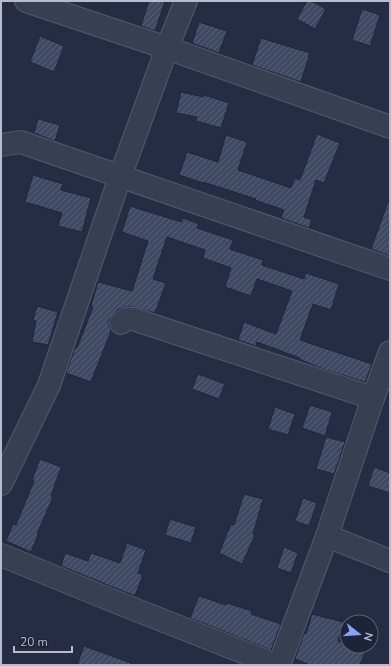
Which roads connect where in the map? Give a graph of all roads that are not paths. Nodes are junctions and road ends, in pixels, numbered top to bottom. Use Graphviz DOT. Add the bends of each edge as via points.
graph roads {
  1 [pos="26,1"];
  2 [pos="186,1"];
  3 [pos="167,48"];
  4 [pos="390,127"];
  5 [pos="1,144"];
  6 [pos="120,177"];
  7 [pos="390,269"];
  8 [pos="121,323"];
  9 [pos="390,352"];
  10 [pos="373,398"];
  11 [pos="1,484"];
  12 [pos="328,536"];
  13 [pos="1,554"];
  14 [pos="390,561"];
  15 [pos="276,665"];
  16 [pos="279,665"];
  1 -- 3 [label="street"];
  2 -- 3 [label="street"];
  3 -- 4 [label="street"];
  3 -- 6 [label="street"];
  5 -- 6 [label="street" via="21,142"];
  6 -- 7 [label="street"];
  6 -- 11 [label="street" via="49,385"];
  8 -- 10 [label="street" via="126,319 133,319"];
  9 -- 10 [label="street"];
  10 -- 12 [label="street"];
  12 -- 14 [label="street"];
  12 -- 16 [label="street"];
  13 -- 15 [label="street"];
}
